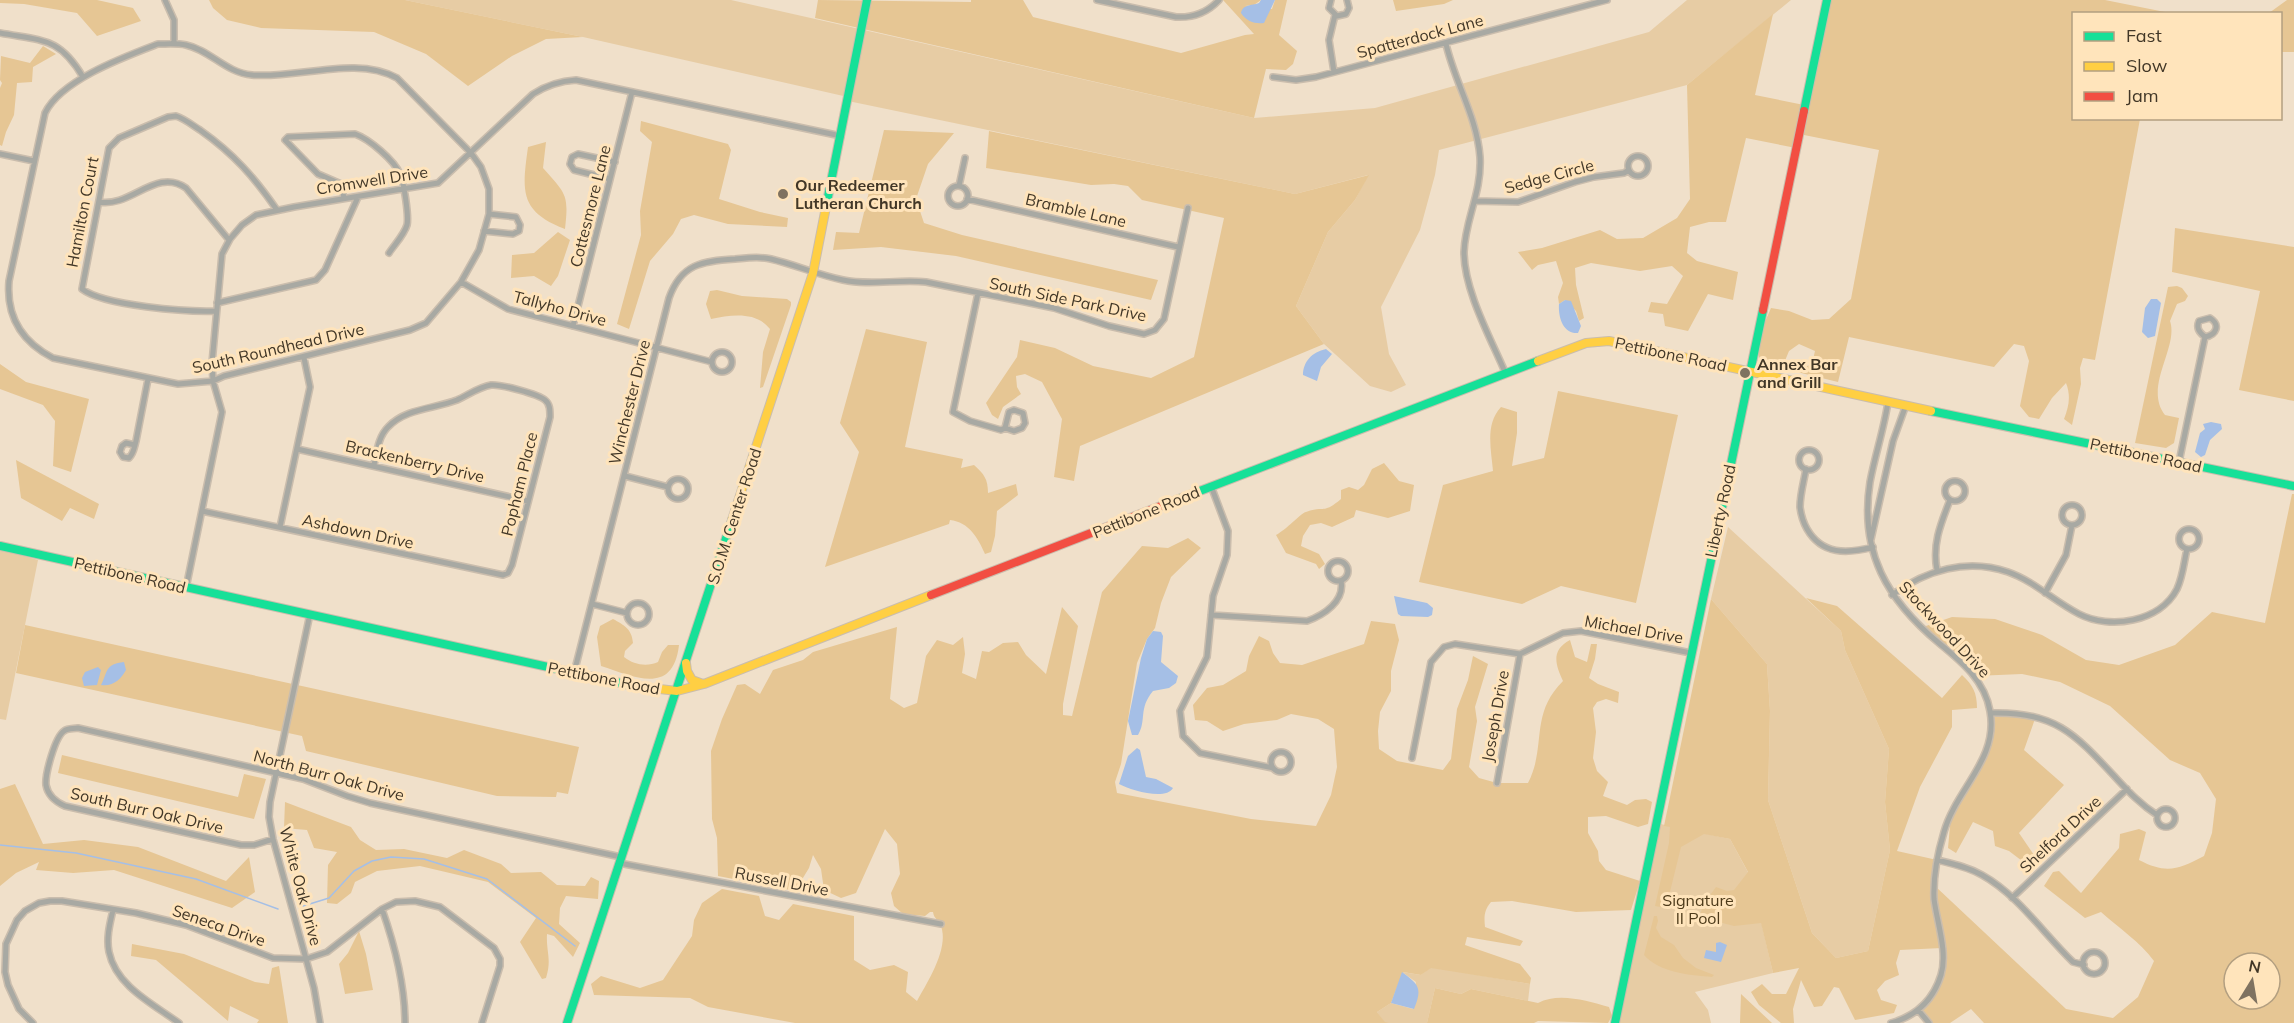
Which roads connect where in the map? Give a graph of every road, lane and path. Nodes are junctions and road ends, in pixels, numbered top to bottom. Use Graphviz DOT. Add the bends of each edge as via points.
graph roads {
  1 [pos="165,0"];
  2 [pos="867,0"];
  3 [pos="1097,0"];
  4 [pos="1219,0"];
  5 [pos="1331,0"];
  6 [pos="1347,0"];
  7 [pos="1607,0"];
  8 [pos="1827,0"];
  9 [pos="1115,2"];
  10 [pos="1335,15"];
  11 [pos="0,33"];
  12 [pos="174,44"];
  13 [pos="1446,44"];
  14 [pos="1334,72"];
  15 [pos="83,77"];
  16 [pos="1273,77"];
  17 [pos="632,92"];
  18 [pos="841,136"];
  19 [pos="471,153"];
  20 [pos="0,154"];
  21 [pos="965,158"];
  22 [pos="34,161"];
  23 [pos="615,162"];
  24 [pos="1629,170"];
  25 [pos="610,179"];
  26 [pos="959,186"];
  27 [pos="404,190"];
  28 [pos="358,197"];
  29 [pos="344,198"];
  30 [pos="967,199"];
  31 [pos="1475,201"];
  32 [pos="99,202"];
  33 [pos="1188,208"];
  34 [pos="277,210"];
  35 [pos="489,214"];
  36 [pos="484,231"];
  37 [pos="229,240"];
  38 [pos="1178,246"];
  39 [pos="389,253"];
  40 [pos="813,273"];
  41 [pos="461,282"];
  42 [pos="978,293"];
  43 [pos="217,303"];
  44 [pos="216,311"];
  45 [pos="573,326"];
  46 [pos="2205,337"];
  47 [pos="657,348"];
  48 [pos="304,358"];
  49 [pos="712,362"];
  50 [pos="1749,370"];
  51 [pos="1505,372"];
  52 [pos="148,379"];
  53 [pos="213,381"];
  54 [pos="1888,402"];
  55 [pos="1906,405"];
  56 [pos="1005,428"];
  57 [pos="135,445"];
  58 [pos="1879,445"];
  59 [pos="1891,448"];
  60 [pos="297,449"];
  61 [pos="2179,462"];
  62 [pos="374,465"];
  63 [pos="1806,469"];
  64 [pos="625,476"];
  65 [pos="1211,486"];
  66 [pos="2294,486"];
  67 [pos="668,487"];
  68 [pos="1950,500"];
  69 [pos="528,501"];
  70 [pos="202,511"];
  71 [pos="2072,525"];
  72 [pos="280,527"];
  73 [pos="1871,541"];
  74 [pos="0,546"];
  75 [pos="1873,547"];
  76 [pos="2187,549"];
  77 [pos="1936,570"];
  78 [pos="508,573"];
  79 [pos="1341,581"];
  80 [pos="186,588"];
  81 [pos="2045,593"];
  82 [pos="1892,595"];
  83 [pos="592,604"];
  84 [pos="627,613"];
  85 [pos="310,614"];
  86 [pos="1211,615"];
  87 [pos="1691,653"];
  88 [pos="1520,654"];
  89 [pos="686,663"];
  90 [pos="574,673"];
  91 [pos="704,684"];
  92 [pos="677,691"];
  93 [pos="1991,713"];
  94 [pos="1412,758"];
  95 [pos="51,762"];
  96 [pos="1274,768"];
  97 [pos="276,773"];
  98 [pos="1497,783"];
  99 [pos="2127,789"];
  100 [pos="2157,815"];
  101 [pos="273,839"];
  102 [pos="620,860"];
  103 [pos="1937,860"];
  104 [pos="2012,898"];
  105 [pos="382,909"];
  106 [pos="113,910"];
  107 [pos="941,924"];
  108 [pos="306,959"];
  109 [pos="2084,965"];
  110 [pos="1919,1011"];
  111 [pos="33,1023"];
  112 [pos="179,1023"];
  113 [pos="320,1023"];
  114 [pos="405,1023"];
  115 [pos="482,1023"];
  116 [pos="567,1023"];
  117 [pos="1615,1023"];
  118 [pos="1891,1023"];
  119 [pos="1929,1023"];
  1 -- 12 [label="street" via="174,20"];
  2 -- 18 [label="street, S.O.M. Center Road"];
  3 -- 9 [label="street"];
  4 -- 9 [label="street" via="1199,15 1187,18"];
  5 -- 10 [label="street" via="1329,8"];
  6 -- 10 [label="street" via="1346,14"];
  7 -- 13 [label="street, Spatterdock Lane"];
  8 -- 50 [label="street, Liberty Road"];
  10 -- 14 [label="street" via="1329,40"];
  11 -- 15 [label="street" via="45,41 60,48 72,58"];
  12 -- 15 [label="street, South Roundhead Drive" via="158,44"];
  12 -- 19 [label="street, South Roundhead Drive" via="196,49 227,67 251,75 361,68 386,72 397,78"];
  13 -- 14 [label="street, Spatterdock Lane"];
  13 -- 31 [label="street" via="1478,139"];
  14 -- 16 [label="street, Spatterdock Lane" via="1296,80"];
  15 -- 22 [label="street, South Roundhead Drive" via="64,88 48,106"];
  17 -- 18 [label="street, Cromwell Drive"];
  17 -- 19 [label="street, Cromwell Drive" via="576,80 555,82 533,94"];
  17 -- 23 [label="street, Cottesmore Lane"];
  18 -- 40 [label="street, S.O.M. Center Road"];
  19 -- 27 [label="street, Cromwell Drive" via="438,183"];
  19 -- 35 [label="street, South Roundhead Drive" via="489,189"];
  20 -- 22 [label="street"];
  21 -- 26 [label="street"];
  22 -- 52 [label="street, South Roundhead Drive" via="9,281 10,311 36,350 53,358"];
  23 -- 25 [label="street, Cottesmore Lane"];
  23 -- 25 [label="street" via="578,154 572,157 570,164 574,170"];
  24 -- 31 [label="street, Sedge Circle" via="1575,182 1518,202"];
  25 -- 45 [label="street, Cottesmore Lane"];
  26 -- 30 [label="street" via="966,190"];
  26 -- 30 [label="street" via="948,193 950,202 960,206"];
  27 -- 28 [label="street, Cromwell Drive"];
  27 -- 29 [label="street" via="400,174 365,138 350,134 288,137 285,140 318,174 342,184"];
  27 -- 39 [label="street" via="407,223"];
  28 -- 29 [label="street, Cromwell Drive"];
  28 -- 43 [label="street" via="325,270 316,280"];
  29 -- 34 [label="street, Cromwell Drive"];
  30 -- 38 [label="street, Bramble Lane"];
  31 -- 51 [label="street" via="1466,233 1466,273"];
  32 -- 34 [label="street, Hamilton Court" via="112,144 176,116 231,154 251,173"];
  32 -- 37 [label="street" via="116,203 158,183 178,183"];
  32 -- 44 [label="street, Hamilton Court" via="82,283 84,291 128,303"];
  33 -- 38 [label="street, South Side Park Drive"];
  34 -- 37 [label="street, Cromwell Drive" via="256,215"];
  35 -- 36 [label="street, South Roundhead Drive"];
  35 -- 36 [label="street" via="516,218 519,231"];
  36 -- 41 [label="street, South Roundhead Drive"];
  37 -- 43 [label="street, Cromwell Drive" via="222,254"];
  38 -- 42 [label="street, South Side Park Drive" via="1164,319 1155,330 1144,334 1054,308"];
  40 -- 42 [label="street, South Side Park Drive" via="867,283 926,282"];
  40 -- 47 [label="street, Winchester Drive" via="760,257 713,260 693,266 673,289"];
  40 -- 89 [label="street, S.O.M. Center Road"];
  41 -- 45 [label="street, Tallyho Drive" via="508,309"];
  41 -- 48 [label="street, South Roundhead Drive" via="426,322 410,330"];
  42 -- 56 [label="street" via="953,412 969,421"];
  43 -- 44 [label="street, Cromwell Drive"];
  44 -- 53 [label="street, Cromwell Drive"];
  45 -- 47 [label="street, Tallyho Drive"];
  46 -- 61 [label="street"];
  47 -- 49 [label="street, Tallyho Drive"];
  47 -- 64 [label="street, Winchester Drive"];
  48 -- 53 [label="street, South Roundhead Drive"];
  48 -- 60 [label="street" via="310,387"];
  50 -- 51 [label="street, Pettibone Road" via="1599,341"];
  50 -- 54 [label="street, Pettibone Road"];
  50 -- 87 [label="street, Liberty Road"];
  51 -- 65 [label="street, Pettibone Road"];
  52 -- 53 [label="street, South Roundhead Drive" via="178,384"];
  52 -- 57 [label="street"];
  53 -- 70 [label="street, Cromwell Drive" via="222,412"];
  54 -- 55 [label="street, Pettibone Road"];
  54 -- 58 [label="street, Stockwood Drive"];
  55 -- 59 [label="street"];
  55 -- 61 [label="street, Pettibone Road"];
  56 -- 56 [label="street" via="1009,412 1023,413 1022,429"];
  58 -- 59 [label="street" via="1884,451"];
  58 -- 73 [label="street, Stockwood Drive" via="1869,491 1867,520"];
  59 -- 73 [label="street"];
  60 -- 62 [label="street, Brackenberry Drive"];
  60 -- 72 [label="street"];
  61 -- 66 [label="street, Pettibone Road"];
  62 -- 69 [label="street, Brackenberry Drive"];
  62 -- 69 [label="street, Popham Place" via="382,435 408,414 449,403 490,385 539,396 546,401 550,417"];
  63 -- 75 [label="street" via="1800,509 1813,539 1840,552"];
  64 -- 67 [label="street"];
  64 -- 83 [label="street, Winchester Drive"];
  65 -- 86 [label="street" via="1228,531 1227,555"];
  65 -- 91 [label="street, Pettibone Road"];
  68 -- 77 [label="street" via="1937,535"];
  69 -- 78 [label="street, Popham Place"];
  70 -- 72 [label="street, Ashdown Drive"];
  70 -- 80 [label="street, Cromwell Drive"];
  71 -- 81 [label="street" via="2066,555"];
  72 -- 78 [label="street, Ashdown Drive" via="495,575"];
  73 -- 75 [label="street, Stockwood Drive"];
  74 -- 80 [label="street, Pettibone Road"];
  75 -- 82 [label="street, Stockwood Drive"];
  76 -- 81 [label="street" via="2182,574 2168,600 2132,621 2118,623 2081,615"];
  77 -- 81 [label="street" via="1971,565 2007,572"];
  77 -- 82 [label="street"];
  79 -- 86 [label="street" via="1335,603 1307,621"];
  80 -- 85 [label="street, Pettibone Road"];
  82 -- 93 [label="street, Stockwood Drive" via="1975,676"];
  83 -- 84 [label="street"];
  83 -- 90 [label="street, Winchester Drive"];
  84 -- 84 [label="street" via="639,604 648,610 648,617 638,625 629,620"];
  85 -- 90 [label="street, Pettibone Road"];
  85 -- 97 [label="street, White Oak Drive"];
  86 -- 96 [label="street" via="1207,657 1180,711 1183,736 1200,753"];
  87 -- 88 [label="street, Michael Drive" via="1581,631 1563,633"];
  87 -- 117 [label="street, Liberty Road"];
  88 -- 94 [label="street" via="1455,644 1436,654 1431,662"];
  88 -- 98 [label="street, Joseph Drive"];
  89 -- 91 [label="street" via="692,680"];
  89 -- 92 [label="street, S.O.M. Center Road"];
  90 -- 92 [label="street, Pettibone Road" via="651,690"];
  91 -- 92 [label="street, Pettibone Road"];
  92 -- 102 [label="street, S.O.M. Center Road"];
  93 -- 99 [label="street" via="2027,714 2067,730"];
  93 -- 103 [label="street, Stockwood Drive" via="1987,751 1945,829"];
  95 -- 97 [label="street, North Burr Oak Drive" via="62,732 78,728"];
  95 -- 101 [label="street, South Burr Oak Drive" via="46,785 54,801 65,806 241,845"];
  97 -- 101 [label="street, White Oak Drive" via="270,817"];
  97 -- 102 [label="street, North Burr Oak Drive" via="370,803"];
  99 -- 100 [label="street"];
  99 -- 104 [label="street, Shelford Drive"];
  101 -- 108 [label="street, White Oak Drive"];
  102 -- 107 [label="street, Russell Drive"];
  102 -- 116 [label="street, S.O.M. Center Road"];
  103 -- 104 [label="street" via="1981,874"];
  103 -- 110 [label="street, Stockwood Drive" via="1934,896 1942,973"];
  104 -- 109 [label="street" via="2073,962"];
  105 -- 108 [label="street, Seneca Drive" via="327,952"];
  105 -- 114 [label="street" via="403,988"];
  105 -- 115 [label="street, Seneca Drive" via="396,902 415,901 440,907 494,948 500,966"];
  106 -- 108 [label="street, Seneca Drive" via="186,925 273,958"];
  106 -- 111 [label="street, Seneca Drive" via="50,901 25,911 17,920 6,944 4,972 16,1003"];
  106 -- 112 [label="street" via="108,934 116,970 124,982"];
  108 -- 113 [label="street, White Oak Drive"];
  109 -- 109 [label="street" via="2086,956 2092,952 2102,955 2103,968 2098,973 2091,973"];
  110 -- 118 [label="street"];
  110 -- 119 [label="street"];
}
